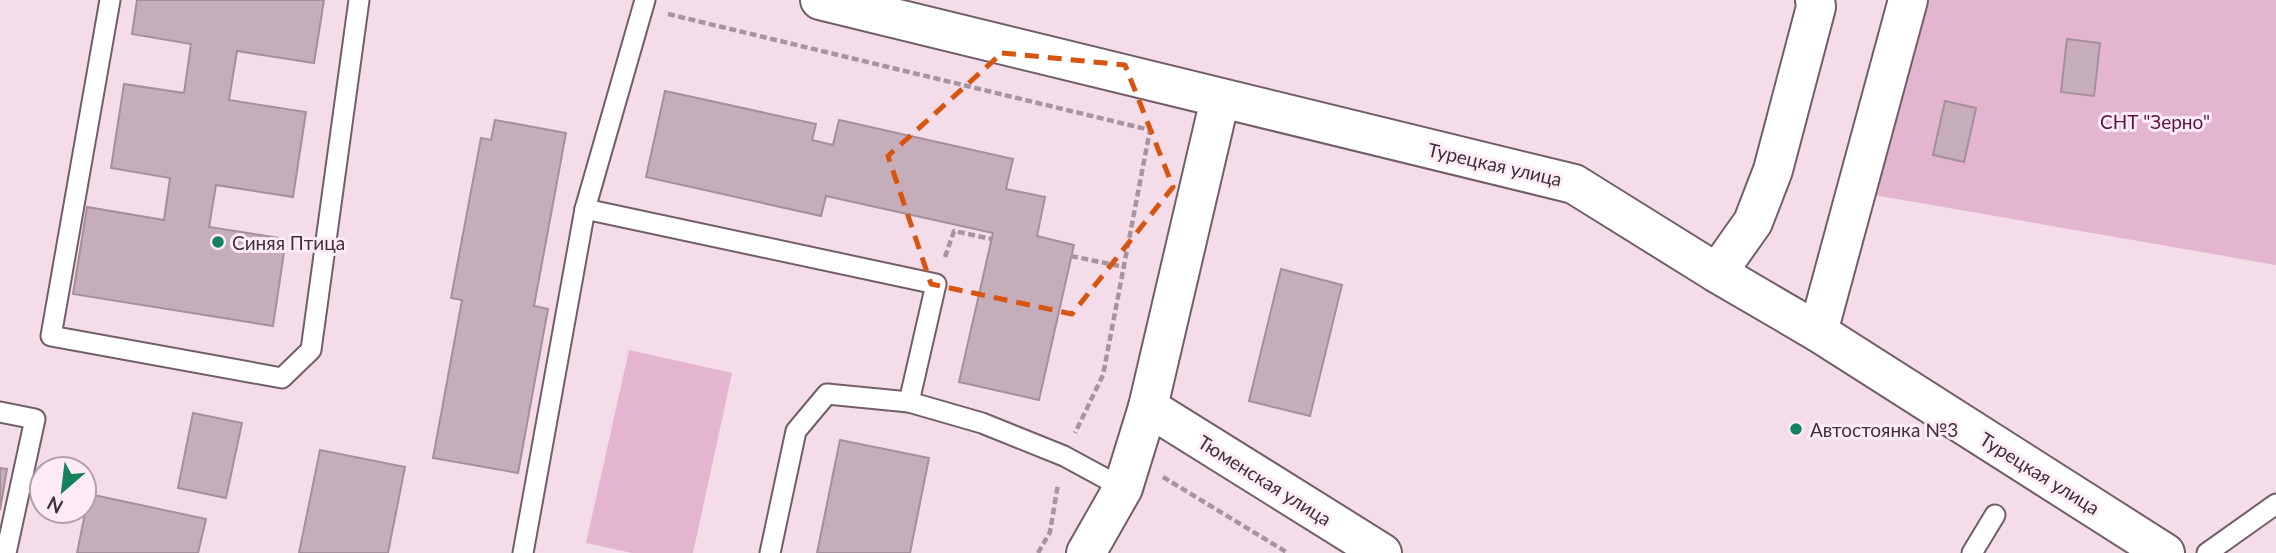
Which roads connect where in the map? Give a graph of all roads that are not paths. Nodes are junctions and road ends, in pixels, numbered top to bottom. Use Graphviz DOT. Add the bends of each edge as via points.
graph roads {
  1 [pos="110,0"];
  2 [pos="359,0"];
  3 [pos="820,0"];
  4 [pos="1815,0"];
  5 [pos="1909,0"];
  6 [pos="643,4"];
  7 [pos="1220,99"];
  8 [pos="585,209"];
  9 [pos="1717,273"];
  10 [pos="1818,332"];
  11 [pos="909,402"];
  12 [pos="1148,407"];
  13 [pos="0,412"];
  14 [pos="1140,488"];
  15 [pos="2276,503"];
  16 [pos="1995,515"];
  17 [pos="6,553"];
  18 [pos="523,553"];
  19 [pos="770,553"];
  20 [pos="1086,553"];
  21 [pos="1382,553"];
  22 [pos="1972,553"];
  23 [pos="2165,553"];
  24 [pos="2207,553"];
  1 -- 2 [label="lane" via="51,336 282,378 311,350"];
  3 -- 7 [label="street, Турецкая улица"];
  4 -- 9 [label="street" via="1773,170 1753,222"];
  5 -- 10 [label="street"];
  6 -- 8 [label="lane"];
  7 -- 9 [label="street, Турецкая улица" via="1574,184"];
  7 -- 12 [label="street"];
  8 -- 11 [label="lane" via="936,284"];
  8 -- 18 [label="lane"];
  9 -- 10 [label="street, Турецкая улица"];
  10 -- 23 [label="street, Турецкая улица"];
  11 -- 14 [label="lane" via="982,423"];
  11 -- 19 [label="lane" via="827,394 796,431"];
  12 -- 14 [label="street"];
  12 -- 21 [label="street, Тюменская улица"];
  13 -- 17 [label="lane" via="35,419"];
  14 -- 20 [label="street"];
  15 -- 24 [label="lane"];
  16 -- 22 [label="lane"];
}
